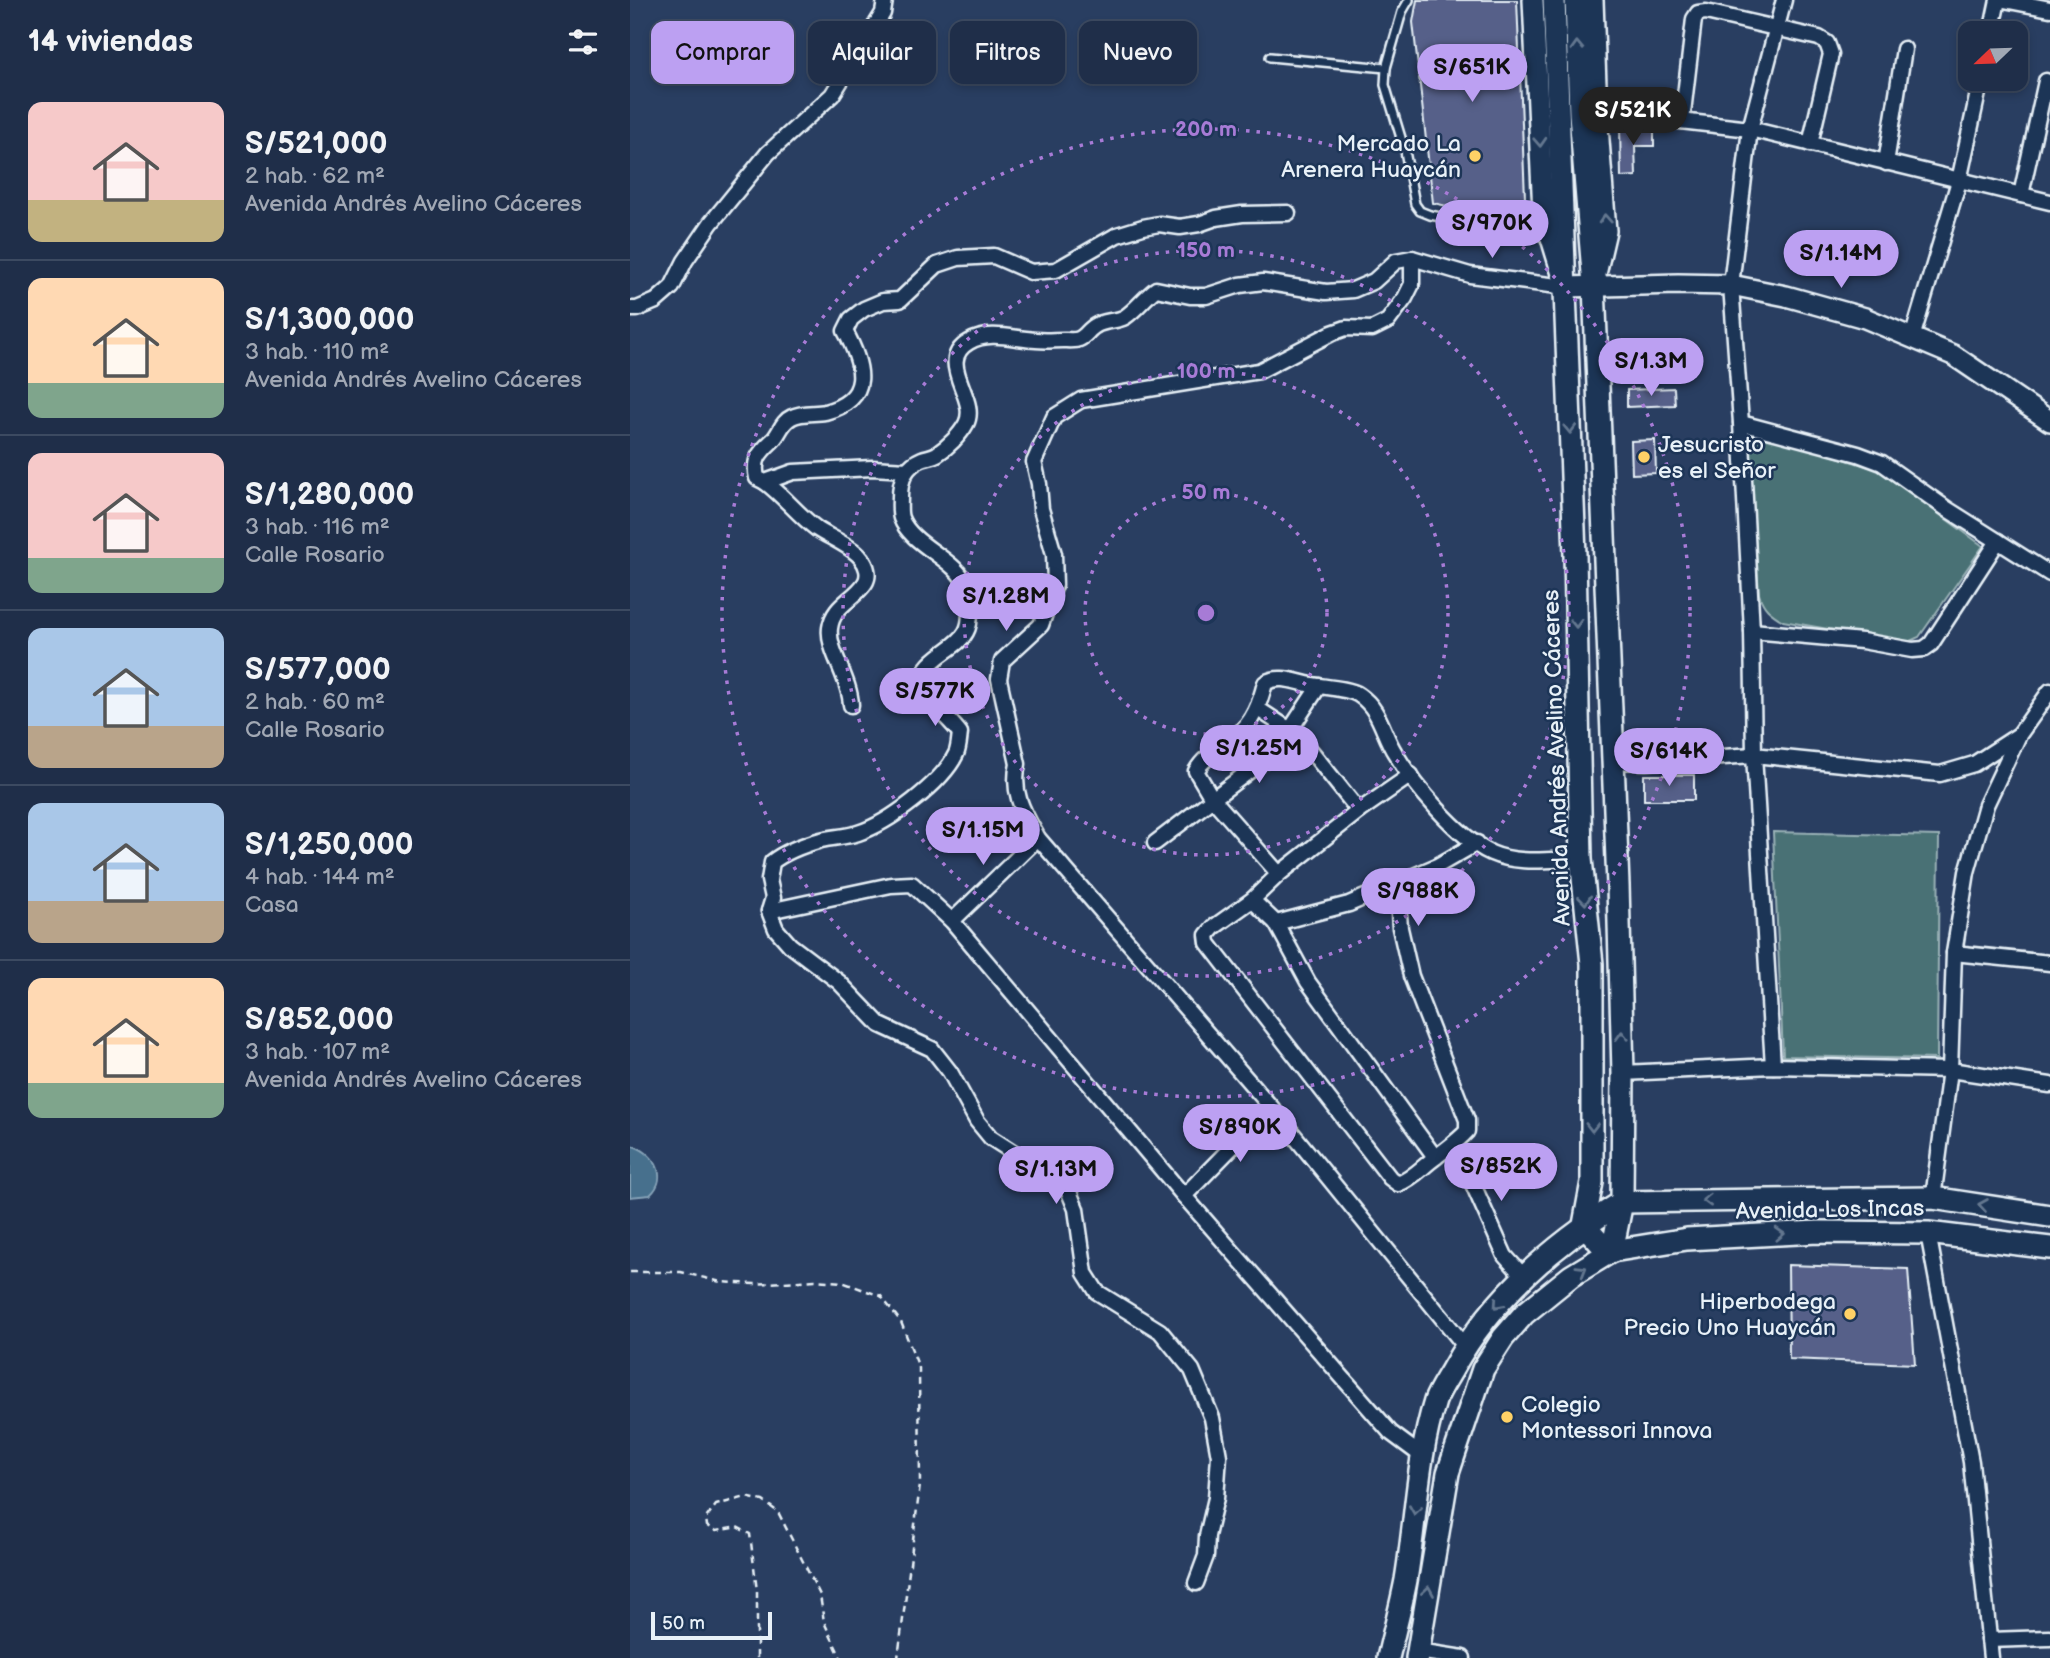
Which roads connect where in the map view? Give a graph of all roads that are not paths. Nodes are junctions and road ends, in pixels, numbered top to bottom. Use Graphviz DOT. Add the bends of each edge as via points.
graph roads {
  1 [pos="885,0"];
  2 [pos="1409,0"];
  3 [pos="1533,0"];
  4 [pos="1554,0"];
  5 [pos="1576,0"];
  6 [pos="1593,0"];
  7 [pos="1784,0"];
  8 [pos="1998,0"];
  9 [pos="2004,0"];
  10 [pos="2050,9"];
  11 [pos="1994,21"];
  12 [pos="1776,28"];
  13 [pos="1905,49"];
  14 [pos="1270,57"];
  15 [pos="1386,68"];
  16 [pos="2046,81"];
  17 [pos="1978,91"];
  18 [pos="1597,114"];
  19 [pos="1682,121"];
  20 [pos="1750,129"];
  21 [pos="1810,145"];
  22 [pos="1885,163"];
  23 [pos="1959,181"];
  24 [pos="2021,195"];
  25 [pos="2050,202"];
  26 [pos="1288,213"];
  27 [pos="1551,237"];
  28 [pos="1412,258"];
  29 [pos="1594,285"];
  30 [pos="1731,285"];
  31 [pos="1566,288"];
  32 [pos="630,309"];
  33 [pos="1912,338"];
  34 [pos="2050,421"];
  35 [pos="1741,423"];
  36 [pos="907,470"];
  37 [pos="765,482"];
  38 [pos="1998,541"];
  39 [pos="1604,553"];
  40 [pos="1574,555"];
  41 [pos="2050,574"];
  42 [pos="1752,631"];
  43 [pos="1319,686"];
  44 [pos="2050,691"];
  45 [pos="851,705"];
  46 [pos="1258,709"];
  47 [pos="1290,730"];
  48 [pos="2019,736"];
  49 [pos="1754,755"];
  50 [pos="1613,761"];
  51 [pos="1411,775"];
  52 [pos="1212,799"];
  53 [pos="1359,811"];
  54 [pos="1038,838"];
  55 [pos="1155,843"];
  56 [pos="1477,844"];
  57 [pos="1581,859"];
  58 [pos="1279,874"];
  59 [pos="1397,884"];
  60 [pos="1252,900"];
  61 [pos="769,911"];
  62 [pos="952,921"];
  63 [pos="1276,923"];
  64 [pos="1954,953"];
  65 [pos="2050,963"];
  66 [pos="1592,964"];
  67 [pos="1620,966"];
  68 [pos="1773,1066"];
  69 [pos="1950,1070"];
  70 [pos="1623,1073"];
  71 [pos="2050,1085"];
  72 [pos="1271,1107"];
  73 [pos="1455,1144"];
  74 [pos="1435,1157"];
  75 [pos="1184,1196"];
  76 [pos="1933,1198"];
  77 [pos="1622,1202"];
  78 [pos="2050,1216"];
  79 [pos="1584,1225"];
  80 [pos="1928,1233"];
  81 [pos="2050,1248"];
  82 [pos="1612,1251"];
  83 [pos="1524,1277"];
  84 [pos="1465,1346"];
  85 [pos="1422,1456"];
  86 [pos="1196,1583"];
  87 [pos="2050,1638"];
  88 [pos="1989,1640"];
  89 [pos="1418,1655"];
  90 [pos="1459,1657"];
  91 [pos="1388,1658"];
  92 [pos="1991,1658"];
  1 -- 32 [label="street" via="883,13 832,95 768,153 711,223 672,287 656,301"];
  2 -- 15 [label="lane"];
  3 -- 27 [label="street, Avenida Andrés Avelino Cáceres, one-way" via="1543,212"];
  4 -- 31 [label="main road, Avenida Andrés Avelino Cáceres"];
  29 -- 5 [label="main road, one-way"];
  6 -- 18 [label="street"];
  7 -- 12 [label="street"];
  8 -- 11 [label="street"];
  9 -- 10 [label="street"];
  12 -- 19 [label="street" via="1698,13"];
  12 -- 20 [label="street"];
  12 -- 21 [label="street" via="1828,43 1831,54"];
  13 -- 22 [label="street"];
  14 -- 15 [label="lane"];
  15 -- 27 [label="lane" via="1388,99 1420,211"];
  16 -- 24 [label="street"];
  17 -- 23 [label="street"];
  18 -- 19 [label="street"];
  29 -- 18 [label="street, one-way" via="1606,231"];
  19 -- 20 [label="street"];
  20 -- 21 [label="street"];
  20 -- 30 [label="street"];
  21 -- 22 [label="street"];
  22 -- 23 [label="street"];
  23 -- 24 [label="street"];
  23 -- 33 [label="street"];
  24 -- 25 [label="street"];
  26 -- 37 [label="street" via="1143,227 1117,235 1056,270 1031,272 994,256 958,258 937,265 901,300 883,301 851,318 845,331 862,372 855,396 823,412 793,416 780,426 776,438 758,453 754,467 757,478"];
  27 -- 31 [label="street, Avenida Andrés Avelino Cáceres"];
  28 -- 31 [label="street" via="1470,275"];
  28 -- 36 [label="street" via="1396,261 1374,281 1353,290 1326,292 1263,282 1206,296 1156,289 1137,309 1095,326 1079,340 1002,336 971,341 960,348 956,363 958,381 970,407 968,422 951,444"];
  28 -- 54 [label="street" via="1412,284 1388,321 1332,333 1259,371 1081,400 1054,417 1034,462 1054,554 1055,585 1041,625 1002,661 999,679 1018,764 1018,801"];
  29 -- 30 [label="street"];
  29 -- 31 [label="street"];
  29 -- 39 [label="main road"];
  30 -- 33 [label="street" via="1865,317"];
  30 -- 35 [label="street"];
  31 -- 40 [label="main road, Avenida Andrés Avelino Cáceres, one-way"];
  33 -- 34 [label="street" via="1953,355"];
  35 -- 38 [label="street" via="1882,463"];
  35 -- 42 [label="street"];
  36 -- 37 [label="street" via="793,472"];
  36 -- 61 [label="street" via="900,481 901,517 911,534 965,582 971,619 965,634 924,673 925,693 960,733 957,752 904,810 883,823 821,840 772,862"];
  37 -- 45 [label="street" via="815,527 860,556 866,566 865,583 837,609 830,627 830,644"];
  38 -- 41 [label="street"];
  38 -- 42 [label="street" via="1931,645 1924,649"];
  39 -- 40 [label="main road"];
  39 -- 50 [label="main road"];
  40 -- 57 [label="main road, Avenida Andrés Avelino Cáceres, one-way"];
  42 -- 49 [label="street"];
  43 -- 46 [label="street" via="1272,679 1265,683"];
  43 -- 47 [label="street"];
  43 -- 51 [label="street" via="1356,692 1367,702"];
  44 -- 48 [label="street"];
  46 -- 47 [label="street"];
  46 -- 52 [label="street" via="1239,734 1203,759 1196,771"];
  47 -- 52 [label="street" via="1265,759"];
  47 -- 53 [label="street"];
  48 -- 49 [label="street" via="1974,764 1940,774"];
  48 -- 64 [label="street" via="1986,806 1967,872"];
  49 -- 50 [label="street"];
  49 -- 68 [label="street"];
  50 -- 67 [label="main road"];
  51 -- 53 [label="street"];
  51 -- 56 [label="street" via="1453,825"];
  52 -- 55 [label="street"];
  52 -- 58 [label="street"];
  53 -- 58 [label="street"];
  54 -- 62 [label="street"];
  54 -- 72 [label="street"];
  56 -- 57 [label="street" via="1492,853 1525,860"];
  56 -- 59 [label="street"];
  57 -- 66 [label="main road, Avenida Andrés Avelino Cáceres, one-way"];
  58 -- 60 [label="street"];
  59 -- 63 [label="street" via="1349,904"];
  59 -- 73 [label="street" via="1400,928 1411,976 1466,1120 1467,1131"];
  60 -- 63 [label="street"];
  60 -- 74 [label="street" via="1214,927 1207,935 1208,943 1390,1178 1398,1184 1410,1180"];
  61 -- 62 [label="street" via="912,884"];
  61 -- 86 [label="street" via="776,929 790,945 839,982 880,1025 932,1049 991,1138 1055,1174 1076,1209 1084,1273 1097,1292 1160,1331 1192,1370 1212,1418 1219,1456 1206,1556"];
  62 -- 75 [label="street"];
  63 -- 74 [label="street" via="1308,982"];
  64 -- 65 [label="street"];
  64 -- 69 [label="street"];
  66 -- 67 [label="main road"];
  66 -- 79 [label="main road, Avenida Andrés Avelino Cáceres, one-way" via="1592,1182"];
  70 -- 67 [label="main road, one-way"];
  68 -- 69 [label="street"];
  68 -- 70 [label="street"];
  69 -- 71 [label="street"];
  69 -- 76 [label="street"];
  70 -- 77 [label="main road"];
  72 -- 75 [label="street"];
  72 -- 84 [label="street"];
  73 -- 74 [label="street"];
  73 -- 83 [label="street" via="1505,1256"];
  75 -- 85 [label="street" via="1391,1433"];
  76 -- 77 [label="main road, Avenida Los Incas, one-way"];
  78 -- 76 [label="main road, Avenida Los Incas, one-way"];
  77 -- 79 [label="main road"];
  77 -- 82 [label="main road"];
  79 -- 82 [label="main road"];
  79 -- 83 [label="main road"];
  80 -- 81 [label="main road, Avenida Los Incas"];
  82 -- 80 [label="main road, Avenida Los Incas, one-way" via="1687,1239 1818,1232"];
  80 -- 88 [label="street" via="1971,1462"];
  89 -- 82 [label="main road, one-way" via="1448,1473 1483,1369 1524,1314 1571,1276"];
  83 -- 84 [label="main road, one-way"];
  84 -- 85 [label="main road" via="1436,1398"];
  85 -- 91 [label="main road, one-way" via="1406,1580"];
  87 -- 88 [label="street"];
  88 -- 92 [label="street"];
  89 -- 90 [label="street"];
}
